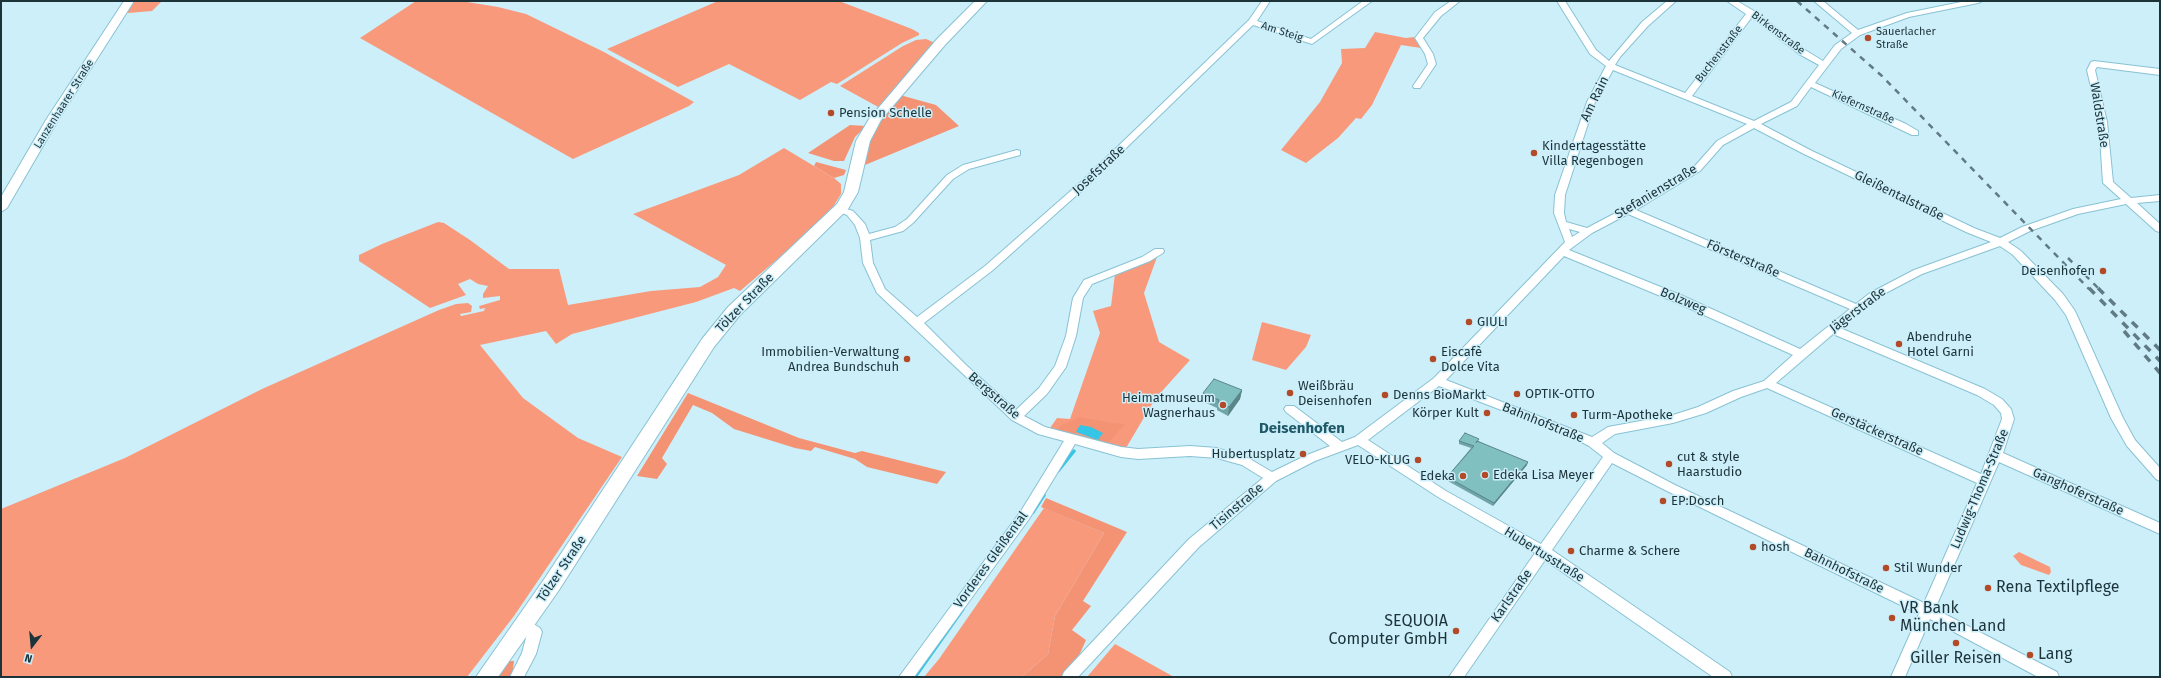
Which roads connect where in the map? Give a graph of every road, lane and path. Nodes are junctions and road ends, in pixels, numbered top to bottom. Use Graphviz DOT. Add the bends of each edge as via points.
graph roads {
  1 [pos="129,1"];
  2 [pos="981,1"];
  3 [pos="1266,1"];
  4 [pos="1368,1"];
  5 [pos="1456,1"];
  6 [pos="1561,1"];
  7 [pos="1672,1"];
  8 [pos="1731,1"];
  9 [pos="1818,1"];
  10 [pos="1978,1"];
  11 [pos="1751,13"];
  12 [pos="1252,22"];
  13 [pos="1857,34"];
  14 [pos="1593,52"];
  15 [pos="1616,56"];
  16 [pos="1825,65"];
  17 [pos="1611,66"];
  18 [pos="2160,72"];
  19 [pos="1811,84"];
  20 [pos="1417,86"];
  21 [pos="1687,96"];
  22 [pos="1754,124"];
  23 [pos="1915,133"];
  24 [pos="1017,153"];
  25 [pos="2160,198"];
  26 [pos="2128,201"];
  27 [pos="1,208"];
  28 [pos="840,210"];
  29 [pos="1628,210"];
  30 [pos="1562,224"];
  31 [pos="2160,229"];
  32 [pos="1588,231"];
  33 [pos="865,238"];
  34 [pos="2002,242"];
  35 [pos="1570,243"];
  36 [pos="1159,251"];
  37 [pos="1562,251"];
  38 [pos="1857,308"];
  39 [pos="917,322"];
  40 [pos="1832,329"];
  41 [pos="1801,354"];
  42 [pos="1438,381"];
  43 [pos="1768,384"];
  44 [pos="1290,409"];
  45 [pos="1016,416"];
  46 [pos="1071,440"];
  47 [pos="1359,440"];
  48 [pos="1593,443"];
  49 [pos="1340,447"];
  50 [pos="1996,455"];
  51 [pos="1610,456"];
  52 [pos="2160,476"];
  53 [pos="1272,478"];
  54 [pos="1985,481"];
  55 [pos="2160,529"];
  56 [pos="1544,552"];
  57 [pos="1927,611"];
  58 [pos="524,624"];
  59 [pos="486,677"];
  60 [pos="517,677"];
  61 [pos="906,677"];
  62 [pos="1069,677"];
  63 [pos="1456,677"];
  64 [pos="1725,677"];
  65 [pos="1898,677"];
  66 [pos="2052,677"];
  1 -- 27 [label="street, Lanzenhaarer Straße" via="52,120"];
  2 -- 28 [label="main road, Tölzer Straße" via="941,42 875,119 860,149 851,192"];
  3 -- 12 [label="street, Josefstraße"];
  4 -- 12 [label="street, Am Steig" via="1312,42"];
  5 -- 20 [label="street" via="1438,14 1419,38 1432,64"];
  6 -- 14 [label="street, Gleißentalstraße"];
  7 -- 15 [label="street, Am Rain" via="1645,24"];
  8 -- 11 [label="street, Birkenstraße"];
  9 -- 13 [label="street"];
  10 -- 13 [label="street, Stefanienstraße" via="1907,15"];
  11 -- 16 [label="street, Birkenstraße" via="1802,52"];
  11 -- 21 [label="street, Buchenstraße"];
  12 -- 39 [label="street, Josefstraße" via="1036,228 989,268"];
  13 -- 16 [label="street, Stefanienstraße" via="1838,47"];
  14 -- 15 [label="street"];
  14 -- 17 [label="street, Gleißentalstraße"];
  15 -- 17 [label="street, Am Rain"];
  16 -- 19 [label="street, Stefanienstraße"];
  17 -- 21 [label="street, Gleißentalstraße"];
  17 -- 30 [label="street, Am Rain" via="1591,102 1568,166 1560,196 1559,213"];
  18 -- 26 [label="street, Waldstraße" via="2094,64 2091,70 2102,122 2108,183"];
  19 -- 22 [label="street, Stefanienstraße" via="1794,104"];
  19 -- 23 [label="street, Kiefernstraße"];
  21 -- 22 [label="street, Gleißentalstraße"];
  22 -- 29 [label="street, Stefanienstraße" via="1720,143 1697,169"];
  22 -- 34 [label="street, Gleißentalstraße" via="1970,230"];
  24 -- 33 [label="street" via="966,167 950,177 910,221 899,229"];
  25 -- 26 [label="street, Jägerstraße"];
  26 -- 31 [label="street"];
  26 -- 34 [label="street, Jägerstraße" via="2076,211"];
  28 -- 33 [label="street, Bergstraße" via="856,218"];
  28 -- 58 [label="main road, Tölzer Straße" via="734,311 708,343"];
  29 -- 32 [label="street, Stefanienstraße"];
  29 -- 38 [label="street, Försterstraße"];
  30 -- 32 [label="street"];
  30 -- 35 [label="street, Am Rain"];
  32 -- 35 [label="street, Stefanienstraße"];
  33 -- 39 [label="street, Bergstraße" via="868,263 881,291"];
  34 -- 38 [label="street, Jägerstraße" via="1900,281"];
  34 -- 52 [label="street, Gleißentalstraße" via="2017,253 2059,297 2071,314 2120,424 2131,443"];
  35 -- 37 [label="street, Stefanienstraße"];
  36 -- 45 [label="street" via="1146,259 1088,282 1078,298 1071,336 1060,367 1044,391"];
  37 -- 41 [label="street, Bolzweg" via="1679,299"];
  37 -- 42 [label="street, Stefanienstraße"];
  38 -- 40 [label="street, Jägerstraße"];
  39 -- 45 [label="street, Bergstraße" via="962,368"];
  40 -- 41 [label="street, Jägerstraße"];
  40 -- 50 [label="street, Ludwig-Thoma-Straße" via="1981,392 1998,402 2008,412 2008,419"];
  41 -- 43 [label="street, Jägerstraße"];
  42 -- 47 [label="street, Tisinstraße"];
  42 -- 48 [label="street, Bahnhofstraße"];
  43 -- 48 [label="street, Jägerstraße" via="1673,419 1612,430"];
  43 -- 54 [label="street, Gerstäckerstraße"];
  44 -- 49 [label="street"];
  45 -- 46 [label="street, Bergstraße" via="1042,431"];
  46 -- 53 [label="street, Bergstraße" via="1138,454 1190,451 1218,453 1246,462"];
  46 -- 61 [label="street, Vorderes Gleißental" via="1025,515"];
  47 -- 49 [label="street, Tisinstraße"];
  47 -- 56 [label="street, Hubertusstraße" via="1442,494"];
  48 -- 51 [label="street, Bahnhofstraße"];
  49 -- 53 [label="street, Tisinstraße" via="1291,466"];
  50 -- 54 [label="street, Ludwig-Thoma-Straße"];
  50 -- 55 [label="street, Ganghoferstraße"];
  51 -- 56 [label="street, Karlstraße"];
  51 -- 57 [label="street, Bahnhofstraße" via="1686,496"];
  53 -- 62 [label="street, Tisinstraße" via="1194,543"];
  54 -- 57 [label="street, Ludwig-Thoma-Straße"];
  56 -- 63 [label="street, Karlstraße"];
  56 -- 64 [label="street, Hubertusstraße"];
  57 -- 65 [label="street, Ludwig-Thoma-Straße"];
  57 -- 66 [label="street, Bahnhofstraße"];
  58 -- 59 [label="main road, Tölzer Straße"];
  58 -- 60 [label="street" via="535,632 529,654"];
}
